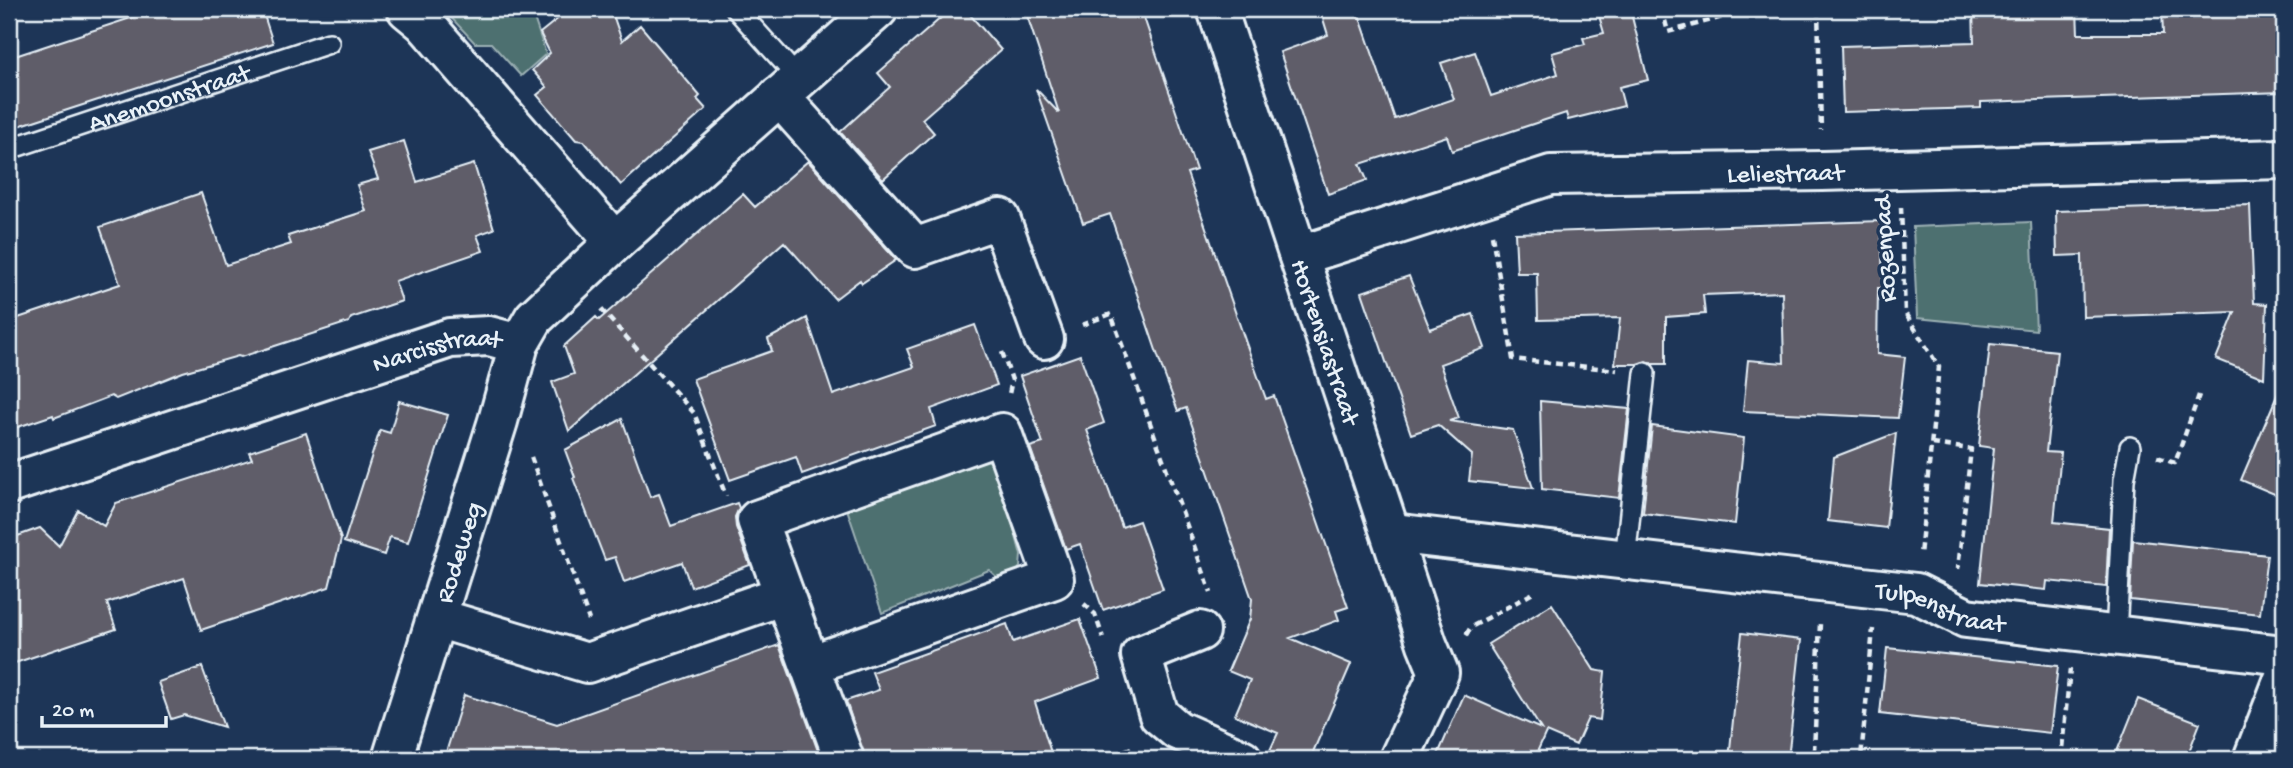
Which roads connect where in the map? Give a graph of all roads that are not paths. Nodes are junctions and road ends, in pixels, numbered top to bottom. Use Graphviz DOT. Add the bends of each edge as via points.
graph roads {
  1 [pos="407,9"];
  2 [pos="736,9"];
  3 [pos="878,9"];
  4 [pos="1217,9"];
  5 [pos="329,43"];
  6 [pos="789,88"];
  7 [pos="9,149"];
  8 [pos="2284,159"];
  9 [pos="615,242"];
  10 [pos="1299,256"];
  11 [pos="1044,339"];
  12 [pos="519,344"];
  13 [pos="1645,373"];
  14 [pos="2130,447"];
  15 [pos="9,484"];
  16 [pos="1392,533"];
  17 [pos="1625,560"];
  18 [pos="784,595"];
  19 [pos="437,618"];
  20 [pos="1200,631"];
  21 [pos="2116,635"];
  22 [pos="2284,655"];
  23 [pos="810,665"];
  24 [pos="2284,679"];
  25 [pos="392,759"];
  26 [pos="844,759"];
  27 [pos="1242,759"];
  28 [pos="1399,759"];
  29 [pos="2253,759"];
  1 -- 9 [label="street" via="425,23"];
  2 -- 6 [label="lane"];
  3 -- 6 [label="street, Narcisstraat"];
  4 -- 10 [label="street, Hortensiastraat"];
  5 -- 7 [label="lane, Anemoonstraat"];
  6 -- 9 [label="street, Narcisstraat"];
  6 -- 11 [label="street" via="915,248 1000,218"];
  8 -- 10 [label="street, Leliestraat" via="1550,175"];
  9 -- 12 [label="street, Narcisstraat" via="534,318"];
  10 -- 16 [label="street, Hortensiastraat"];
  12 -- 15 [label="street, Narcisstraat" via="489,336 450,338"];
  12 -- 19 [label="street, Rodeweg"];
  13 -- 17 [label="lane"];
  14 -- 21 [label="lane"];
  16 -- 17 [label="street, Tulpenstraat"];
  16 -- 28 [label="street, Hortensiastraat" via="1439,673"];
  17 -- 21 [label="street, Tulpenstraat" via="1877,590 1917,580 1966,618"];
  18 -- 19 [label="street" via="587,663"];
  18 -- 23 [label="street"];
  18 -- 23 [label="street" via="757,520 1002,433 1054,579"];
  19 -- 25 [label="street, Rodeweg"];
  20 -- 27 [label="street" via="1141,655 1158,715 1177,730"];
  21 -- 22 [label="street, Tulpenstraat"];
  23 -- 26 [label="street"];
  24 -- 29 [label="street"];
}
